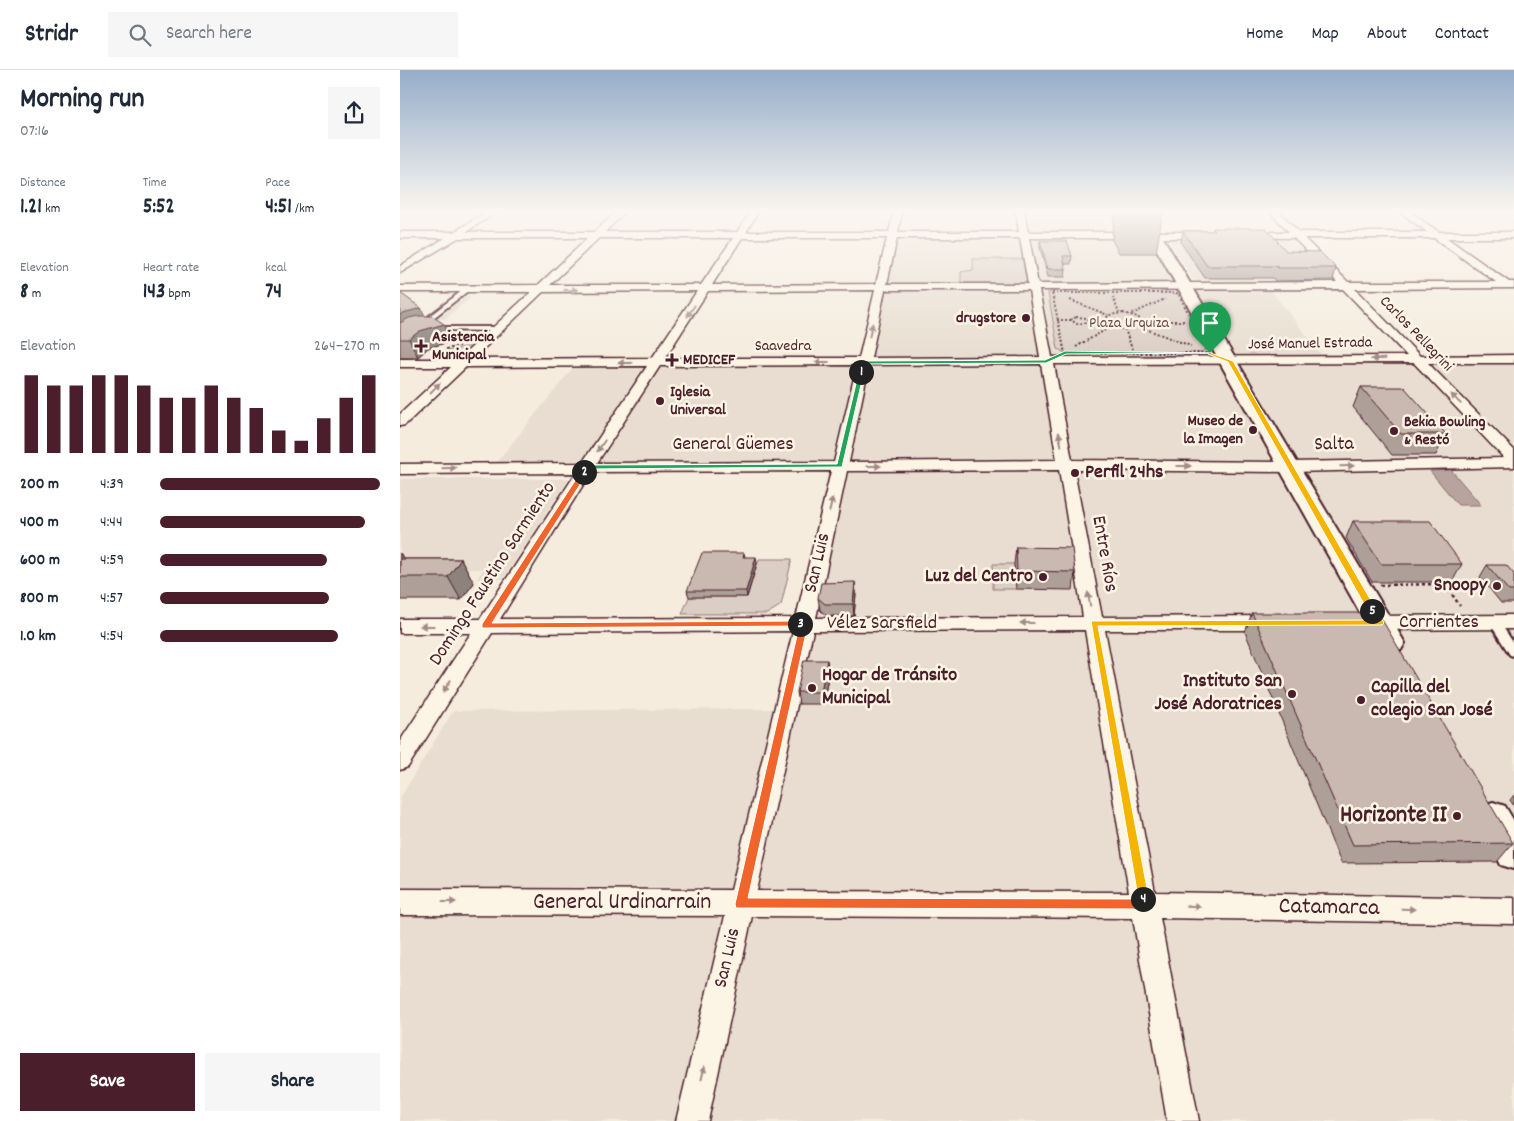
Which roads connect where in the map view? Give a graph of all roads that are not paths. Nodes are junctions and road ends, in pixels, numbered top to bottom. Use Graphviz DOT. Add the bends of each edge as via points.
graph roads {
  1 [pos="416,260"];
  2 [pos="569,260"];
  3 [pos="723,260"];
  4 [pos="887,260"];
  5 [pos="1029,260"];
  6 [pos="1167,260"];
  7 [pos="1321,260"];
  8 [pos="1472,260"];
  9 [pos="400,270"];
  10 [pos="1345,285"];
  11 [pos="1511,287"];
  12 [pos="1034,288"];
  13 [pos="400,289"];
  14 [pos="467,289"];
  15 [pos="705,289"];
  16 [pos="882,289"];
  17 [pos="537,290"];
  18 [pos="1181,290"];
  19 [pos="430,318"];
  20 [pos="427,329"];
  21 [pos="496,329"];
  22 [pos="1220,357"];
  23 [pos="1417,359"];
  24 [pos="1514,359"];
  25 [pos="1046,361"];
  26 [pos="863,362"];
  27 [pos="400,363"];
  28 [pos="460,363"];
  29 [pos="657,363"];
  30 [pos="400,422"];
  31 [pos="1514,460"];
  32 [pos="1065,465"];
  33 [pos="840,466"];
  34 [pos="587,467"];
  35 [pos="1291,467"];
  36 [pos="400,469"];
  37 [pos="1494,622"];
  38 [pos="1514,622"];
  39 [pos="1094,623"];
  40 [pos="1292,623"];
  41 [pos="1352,623"];
  42 [pos="1379,623"];
  43 [pos="804,624"];
  44 [pos="400,626"];
  45 [pos="485,626"];
  46 [pos="1514,652"];
  47 [pos="1404,666"];
  48 [pos="400,760"];
  49 [pos="1484,802"];
  50 [pos="1514,853"];
  51 [pos="400,902"];
  52 [pos="740,904"];
  53 [pos="1144,905"];
  54 [pos="1514,911"];
  55 [pos="692,1121"];
  56 [pos="1183,1121"];
  1 -- 9 [label="street"];
  2 -- 17 [label="street"];
  3 -- 15 [label="street, Domingo Faustino Sarmiento"];
  4 -- 16 [label="street, San Luis"];
  5 -- 12 [label="street, Entre Ríos"];
  6 -- 18 [label="street"];
  7 -- 10 [label="street, Carlos Pellegrini"];
  8 -- 11 [label="street"];
  10 -- 11 [label="street"];
  10 -- 18 [label="street"];
  10 -- 23 [label="street, Carlos Pellegrini"];
  12 -- 16 [label="street"];
  12 -- 18 [label="street"];
  12 -- 25 [label="street, Entre Ríos"];
  13 -- 14 [label="street"];
  14 -- 17 [label="street"];
  14 -- 19 [label="lane"];
  15 -- 16 [label="street"];
  17 -- 15 [label="street, one-way"];
  15 -- 29 [label="street, Domingo Faustino Sarmiento, one-way"];
  26 -- 16 [label="street, San Luis, one-way"];
  17 -- 21 [label="street"];
  18 -- 22 [label="street"];
  20 -- 21 [label="lane"];
  21 -- 28 [label="street"];
  23 -- 22 [label="street, José Manuel Estrada, one-way"];
  22 -- 25 [label="street, José Manuel Estrada"];
  22 -- 35 [label="street"];
  23 -- 24 [label="street, José Manuel Estrada"];
  31 -- 23 [label="street, Carlos Pellegrini, one-way"];
  25 -- 26 [label="street, Saavedra"];
  32 -- 25 [label="street, Entre Ríos, one-way"];
  26 -- 29 [label="street, Saavedra, one-way"];
  26 -- 33 [label="street, San Luis"];
  27 -- 28 [label="street, Saavedra"];
  29 -- 28 [label="street, Saavedra, one-way"];
  30 -- 28 [label="street, one-way"];
  29 -- 34 [label="street, Domingo Faustino Sarmiento, one-way"];
  35 -- 31 [label="street, Salta, one-way"];
  33 -- 32 [label="street, General Güemes, one-way"];
  32 -- 35 [label="street, Salta, one-way"];
  39 -- 32 [label="street, Entre Ríos, one-way"];
  33 -- 34 [label="street, General Güemes"];
  43 -- 33 [label="street, San Luis, one-way"];
  36 -- 34 [label="street, General Güemes, one-way"];
  34 -- 45 [label="street, Domingo Faustino Sarmiento"];
  35 -- 42 [label="street"];
  37 -- 38 [label="street, Corrientes"];
  37 -- 42 [label="street, Corrientes"];
  37 -- 46 [label="lane"];
  39 -- 40 [label="street"];
  39 -- 43 [label="street, Vélez Sarsfield, one-way"];
  39 -- 53 [label="street, Entre Ríos"];
  41 -- 42 [label="street, Corrientes"];
  42 -- 47 [label="street"];
  43 -- 45 [label="street, Vélez Sarsfield"];
  43 -- 52 [label="street, San Luis"];
  45 -- 44 [label="street, Vélez Sarsfield, one-way"];
  45 -- 48 [label="street, Domingo Faustino Sarmiento, one-way"];
  49 -- 50 [label="street"];
  51 -- 52 [label="street, General Urdinarrain, one-way"];
  52 -- 53 [label="street, General Urdinarrain"];
  55 -- 52 [label="street, San Luis, one-way"];
  53 -- 54 [label="street, Catamarca, one-way"];
  53 -- 56 [label="street, Entre Ríos"];
}
